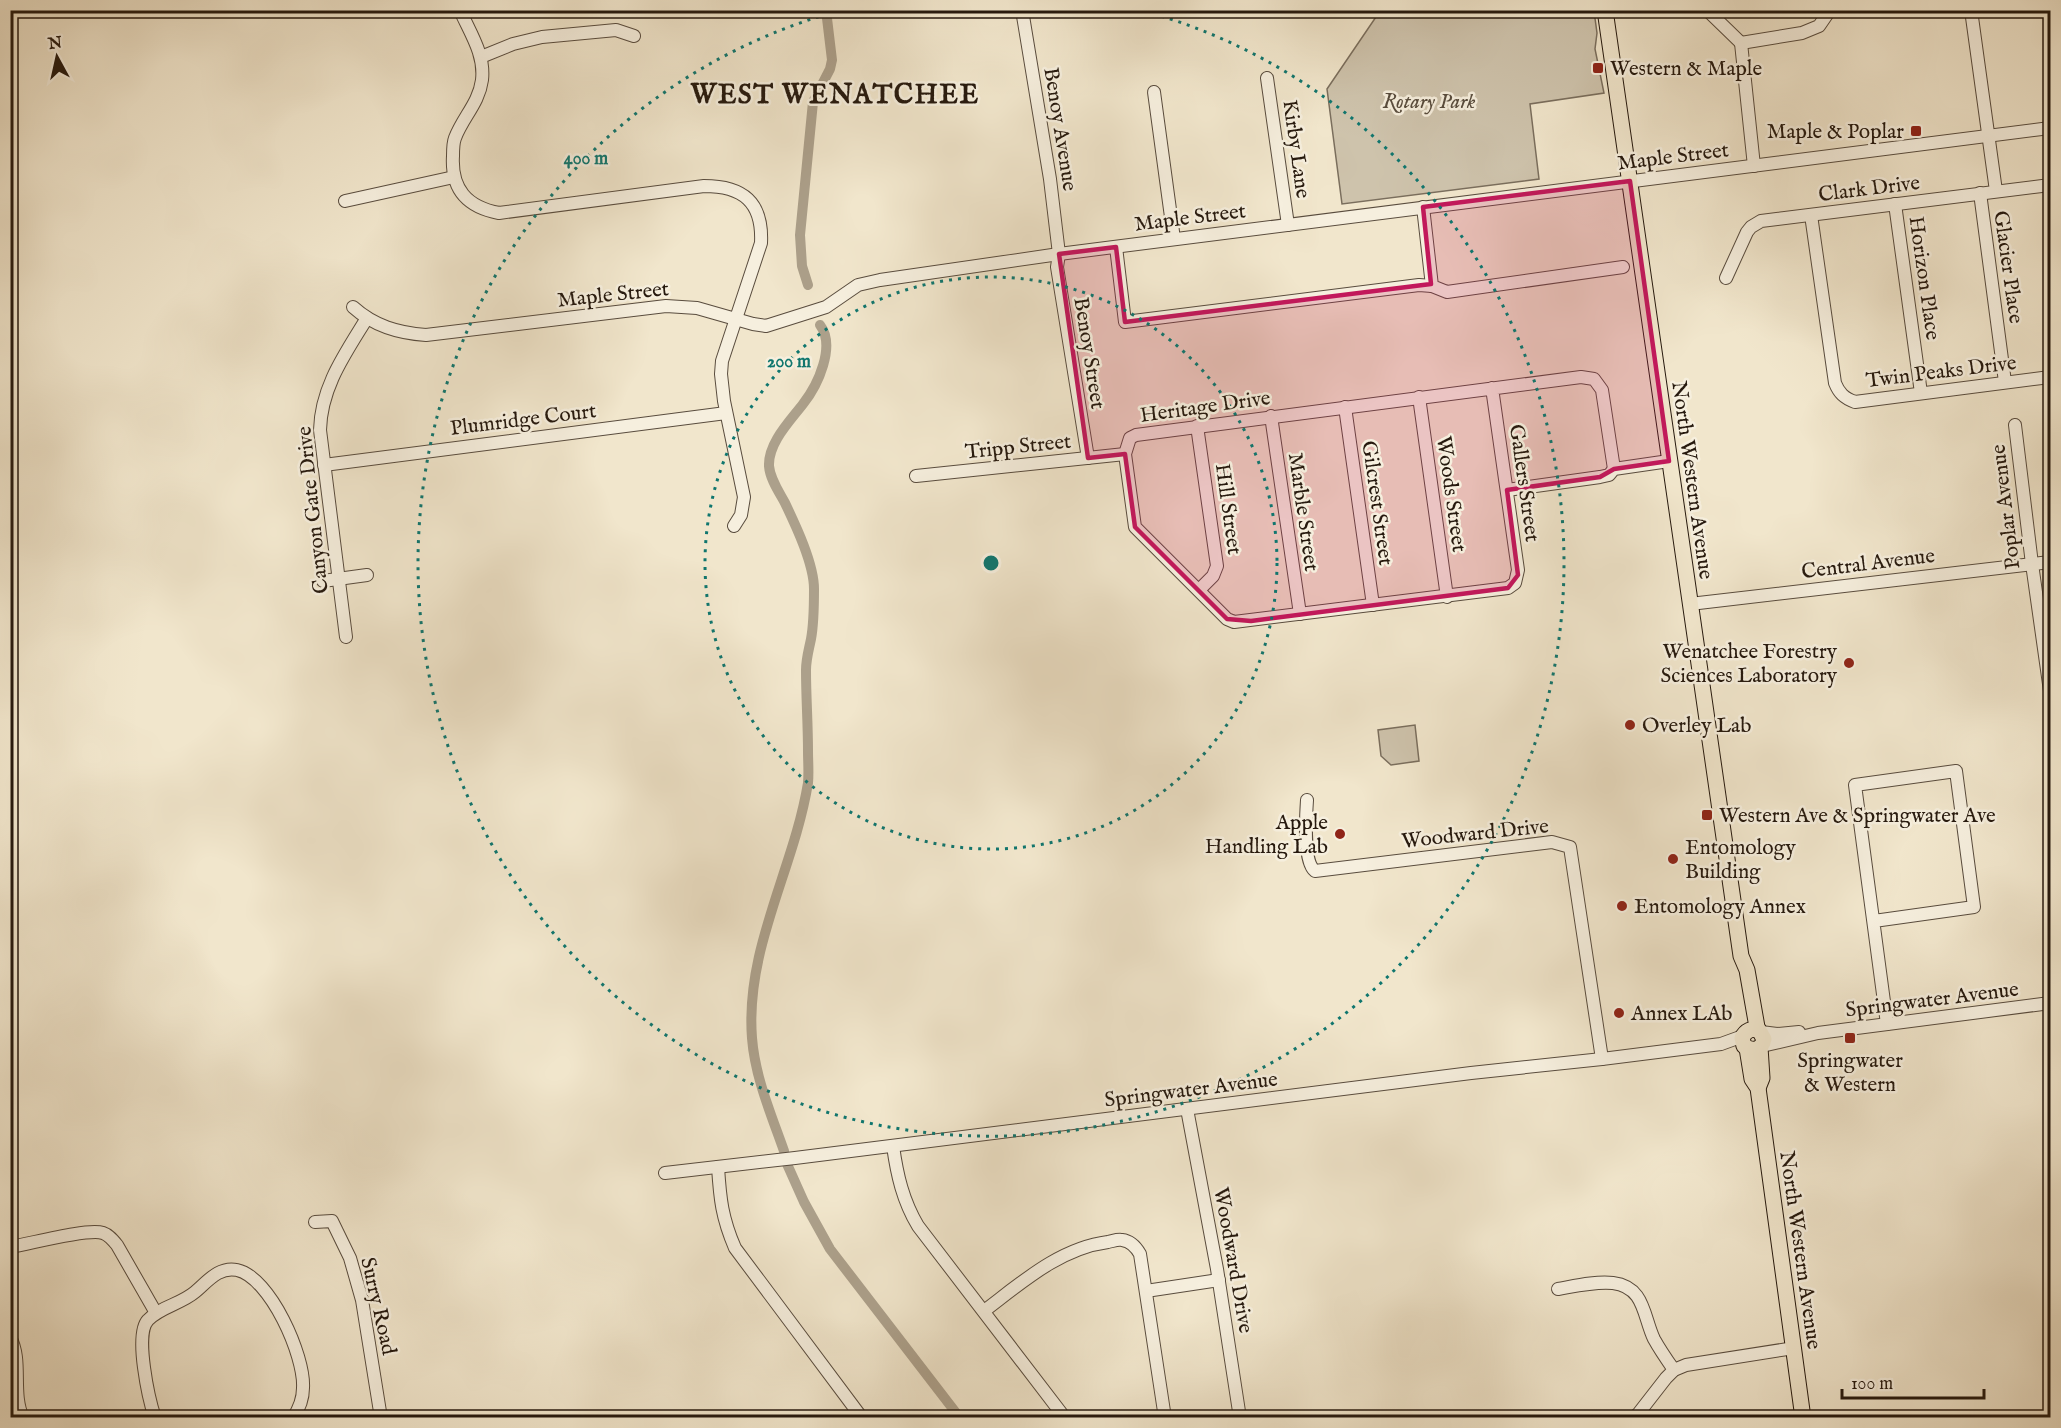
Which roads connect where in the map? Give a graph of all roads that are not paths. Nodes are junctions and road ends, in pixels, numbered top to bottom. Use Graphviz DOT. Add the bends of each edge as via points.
graph roads {
  1 [pos="460,10"];
  2 [pos="1022,10"];
  3 [pos="1605,10"];
  4 [pos="1707,10"];
  5 [pos="1830,10"];
  6 [pos="1971,10"];
  7 [pos="634,36"];
  8 [pos="1741,43"];
  9 [pos="482,57"];
  10 [pos="1267,78"];
  11 [pos="1154,92"];
  12 [pos="2050,128"];
  13 [pos="1989,135"];
  14 [pos="1754,166"];
  15 [pos="454,177"];
  16 [pos="1630,181"];
  17 [pos="2050,184"];
  18 [pos="1996,191"];
  19 [pos="1980,193"];
  20 [pos="345,201"];
  21 [pos="1895,204"];
  22 [pos="1423,207"];
  23 [pos="1811,215"];
  24 [pos="1288,225"];
  25 [pos="1174,239"];
  26 [pos="1116,246"];
  27 [pos="1059,254"];
  28 [pos="1623,267"];
  29 [pos="1726,278"];
  30 [pos="1432,286"];
  31 [pos="353,307"];
  32 [pos="367,318"];
  33 [pos="736,320"];
  34 [pos="2050,377"];
  35 [pos="2005,382"];
  36 [pos="1492,388"];
  37 [pos="1922,393"];
  38 [pos="1419,397"];
  39 [pos="1345,407"];
  40 [pos="726,413"];
  41 [pos="1271,416"];
  42 [pos="2015,425"];
  43 [pos="1197,426"];
  44 [pos="1125,454"];
  45 [pos="1088,458"];
  46 [pos="1669,461"];
  47 [pos="324,465"];
  48 [pos="1614,469"];
  49 [pos="916,476"];
  50 [pos="1507,490"];
  51 [pos="734,526"];
  52 [pos="2050,562"];
  53 [pos="2032,564"];
  54 [pos="367,575"];
  55 [pos="338,579"];
  56 [pos="323,581"];
  57 [pos="1515,583"];
  58 [pos="1199,590"];
  59 [pos="1447,597"];
  60 [pos="1690,604"];
  61 [pos="1373,605"];
  62 [pos="1300,614"];
  63 [pos="345,637"];
  64 [pos="2050,691"];
  65 [pos="1307,800"];
  66 [pos="1874,921"];
  67 [pos="2050,1004"];
  68 [pos="1887,1024"];
  69 [pos="1753,1040"];
  70 [pos="1602,1059"];
  71 [pos="1187,1109"];
  72 [pos="893,1146"];
  73 [pos="718,1167"];
  74 [pos="665,1173"];
  75 [pos="315,1222"];
  76 [pos="10,1247"];
  77 [pos="1219,1280"];
  78 [pos="1558,1289"];
  79 [pos="1146,1291"];
  80 [pos="984,1311"];
  81 [pos="156,1313"];
  82 [pos="10,1337"];
  83 [pos="1794,1348"];
  84 [pos="1674,1370"];
  85 [pos="23,1418"];
  86 [pos="155,1418"];
  87 [pos="293,1418"];
  88 [pos="381,1418"];
  89 [pos="862,1418"];
  90 [pos="1065,1418"];
  91 [pos="1165,1418"];
  92 [pos="1240,1418"];
  93 [pos="1633,1418"];
  94 [pos="1803,1418"];
  1 -- 9 [label="street"];
  2 -- 27 [label="street, Benoy Avenue"];
  3 -- 16 [label="main road, North Western Avenue"];
  4 -- 8 [label="street"];
  5 -- 8 [label="street" via="1820,26 1802,33"];
  6 -- 13 [label="street"];
  7 -- 9 [label="street" via="616,30 542,37"];
  8 -- 14 [label="street"];
  9 -- 15 [label="street" via="478,97 455,138"];
  10 -- 24 [label="street, Kirby Lane"];
  11 -- 25 [label="street"];
  12 -- 13 [label="street, Maple Street"];
  13 -- 14 [label="street, Maple Street"];
  13 -- 18 [label="street, Glacier Place"];
  14 -- 16 [label="street, Maple Street"];
  15 -- 20 [label="street"];
  15 -- 33 [label="street" via="470,203 499,213 704,186 722,186 741,193 754,204 762,226 761,243"];
  16 -- 22 [label="street, Maple Street"];
  16 -- 46 [label="main road, North Western Avenue"];
  17 -- 18 [label="street, Clark Drive"];
  18 -- 19 [label="street, Clark Drive"];
  19 -- 21 [label="street, Clark Drive"];
  19 -- 35 [label="street, Glacier Place"];
  21 -- 23 [label="street, Clark Drive"];
  21 -- 37 [label="street, Horizon Place"];
  22 -- 24 [label="street, Maple Street"];
  22 -- 30 [label="street"];
  23 -- 29 [label="street, Clark Drive" via="1761,221 1750,227"];
  23 -- 37 [label="street, Twin Peaks Drive" via="1838,390 1855,402"];
  24 -- 25 [label="street, Maple Street"];
  25 -- 26 [label="street, Maple Street"];
  26 -- 27 [label="street, Maple Street"];
  26 -- 30 [label="street" via="1125,322"];
  27 -- 33 [label="street, Maple Street" via="858,285 825,307 766,326"];
  27 -- 45 [label="street, Benoy Street" via="1057,267"];
  28 -- 30 [label="street" via="1447,292"];
  31 -- 32 [label="street, Maple Street"];
  32 -- 33 [label="street, Maple Street" via="385,328 426,335 666,306 697,308"];
  32 -- 47 [label="street, Canyon Gate Drive" via="338,366 323,402 320,430"];
  33 -- 40 [label="street" via="722,361"];
  34 -- 35 [label="street, Twin Peaks Drive"];
  35 -- 37 [label="street, Twin Peaks Drive"];
  36 -- 38 [label="street, Heritage Drive"];
  36 -- 48 [label="street, Heritage Drive" via="1581,376 1594,379 1602,390"];
  36 -- 50 [label="street, Gallers Street"];
  38 -- 39 [label="street, Heritage Drive"];
  38 -- 59 [label="street, Woods Street"];
  39 -- 41 [label="street, Heritage Drive"];
  39 -- 61 [label="street, Gilcrest Street"];
  40 -- 47 [label="street, Plumridge Court"];
  40 -- 51 [label="street" via="744,497"];
  41 -- 43 [label="street, Heritage Drive"];
  41 -- 62 [label="street, Marble Street"];
  42 -- 53 [label="street, Poplar Avenue"];
  43 -- 44 [label="street, Heritage Drive" via="1136,435 1130,438"];
  43 -- 58 [label="street, Hill Street" via="1217,566"];
  44 -- 45 [label="street, Tripp Street"];
  44 -- 58 [label="street, Heritage Drive" via="1136,527"];
  45 -- 49 [label="street, Tripp Street"];
  46 -- 48 [label="street"];
  46 -- 60 [label="main road, North Western Avenue"];
  47 -- 55 [label="street, Canyon Gate Drive"];
  48 -- 50 [label="street" via="1600,477"];
  50 -- 57 [label="street, Gallers Street" via="1518,570"];
  52 -- 53 [label="street, Central Avenue"];
  53 -- 60 [label="street, Central Avenue"];
  53 -- 64 [label="street, Poplar Avenue"];
  54 -- 55 [label="street"];
  55 -- 56 [label="street"];
  55 -- 63 [label="street, Canyon Gate Drive"];
  57 -- 59 [label="street, Heritage Drive" via="1503,589"];
  58 -- 62 [label="street, Heritage Drive" via="1234,622"];
  59 -- 61 [label="street, Heritage Drive"];
  60 -- 69 [label="main road, North Western Avenue" via="1740,956 1738,972"];
  61 -- 62 [label="street, Heritage Drive"];
  65 -- 70 [label="street, Woodward Drive" via="1310,865 1315,871 1552,842 1570,847"];
  66 -- 66 [label="street" via="1855,785 1956,771 1974,907"];
  66 -- 68 [label="street"];
  67 -- 68 [label="street, Springwater Avenue"];
  68 -- 69 [label="street, Springwater Avenue"];
  69 -- 70 [label="street, Springwater Avenue"];
  69 -- 83 [label="main road, North Western Avenue" via="1762,1078 1758,1088"];
  70 -- 71 [label="street, Springwater Avenue"];
  71 -- 72 [label="street, Springwater Avenue"];
  71 -- 77 [label="street, Woodward Drive"];
  72 -- 73 [label="street, Springwater Avenue"];
  72 -- 80 [label="street" via="898,1180 911,1214"];
  73 -- 74 [label="street, Springwater Avenue"];
  73 -- 89 [label="street" via="725,1226 735,1248"];
  75 -- 88 [label="street, Surry Road" via="332,1221 350,1258 362,1300"];
  76 -- 81 [label="street" via="102,1232 117,1245"];
  77 -- 79 [label="street"];
  77 -- 92 [label="street, Woodward Drive"];
  78 -- 84 [label="street" via="1612,1283 1633,1290 1646,1312 1654,1339"];
  79 -- 80 [label="street" via="1140,1254 1134,1245 1113,1241 1065,1255 1032,1274"];
  79 -- 91 [label="street"];
  80 -- 90 [label="street"];
  81 -- 86 [label="street" via="146,1321 142,1332"];
  81 -- 87 [label="street" via="190,1296 226,1269 242,1271 256,1280 286,1326 300,1362 303,1389"];
  82 -- 85 [label="street" via="15,1347 16,1392"];
  83 -- 84 [label="street" via="1698,1362"];
  83 -- 94 [label="main road, North Western Avenue"];
  84 -- 93 [label="street"];
}
